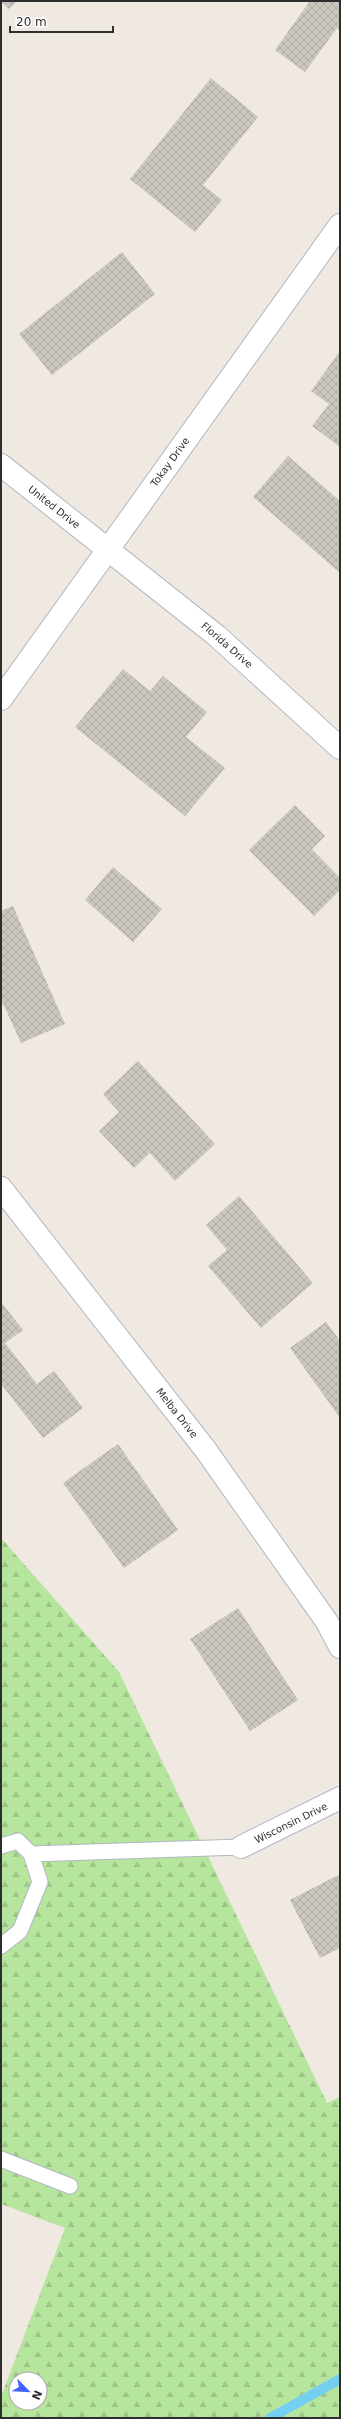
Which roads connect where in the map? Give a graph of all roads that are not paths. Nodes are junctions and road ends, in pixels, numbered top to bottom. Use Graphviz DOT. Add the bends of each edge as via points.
graph roads {
  1 [pos="340,225"];
  2 [pos="1,465"];
  3 [pos="108,549"];
  4 [pos="1,698"];
  5 [pos="340,748"];
  6 [pos="1,1188"];
  7 [pos="340,1647"];
  8 [pos="340,1798"];
  9 [pos="1,1846"];
  10 [pos="241,1847"];
  11 [pos="30,1854"];
  12 [pos="1,1946"];
  13 [pos="1,2159"];
  14 [pos="70,2186"];
  1 -- 3 [label="street, Tokay Drive"];
  2 -- 3 [label="street, United Drive"];
  3 -- 4 [label="street, Tokay Drive"];
  3 -- 5 [label="street, Florida Drive" via="217,636"];
  6 -- 7 [label="street, Melba Drive" via="205,1449 327,1622"];
  8 -- 10 [label="street, Wisconsin Drive"];
  9 -- 11 [label="lane" via="18,1841"];
  10 -- 11 [label="lane"];
  11 -- 12 [label="lane" via="40,1882 20,1931"];
  13 -- 14 [label="lane"];
}
